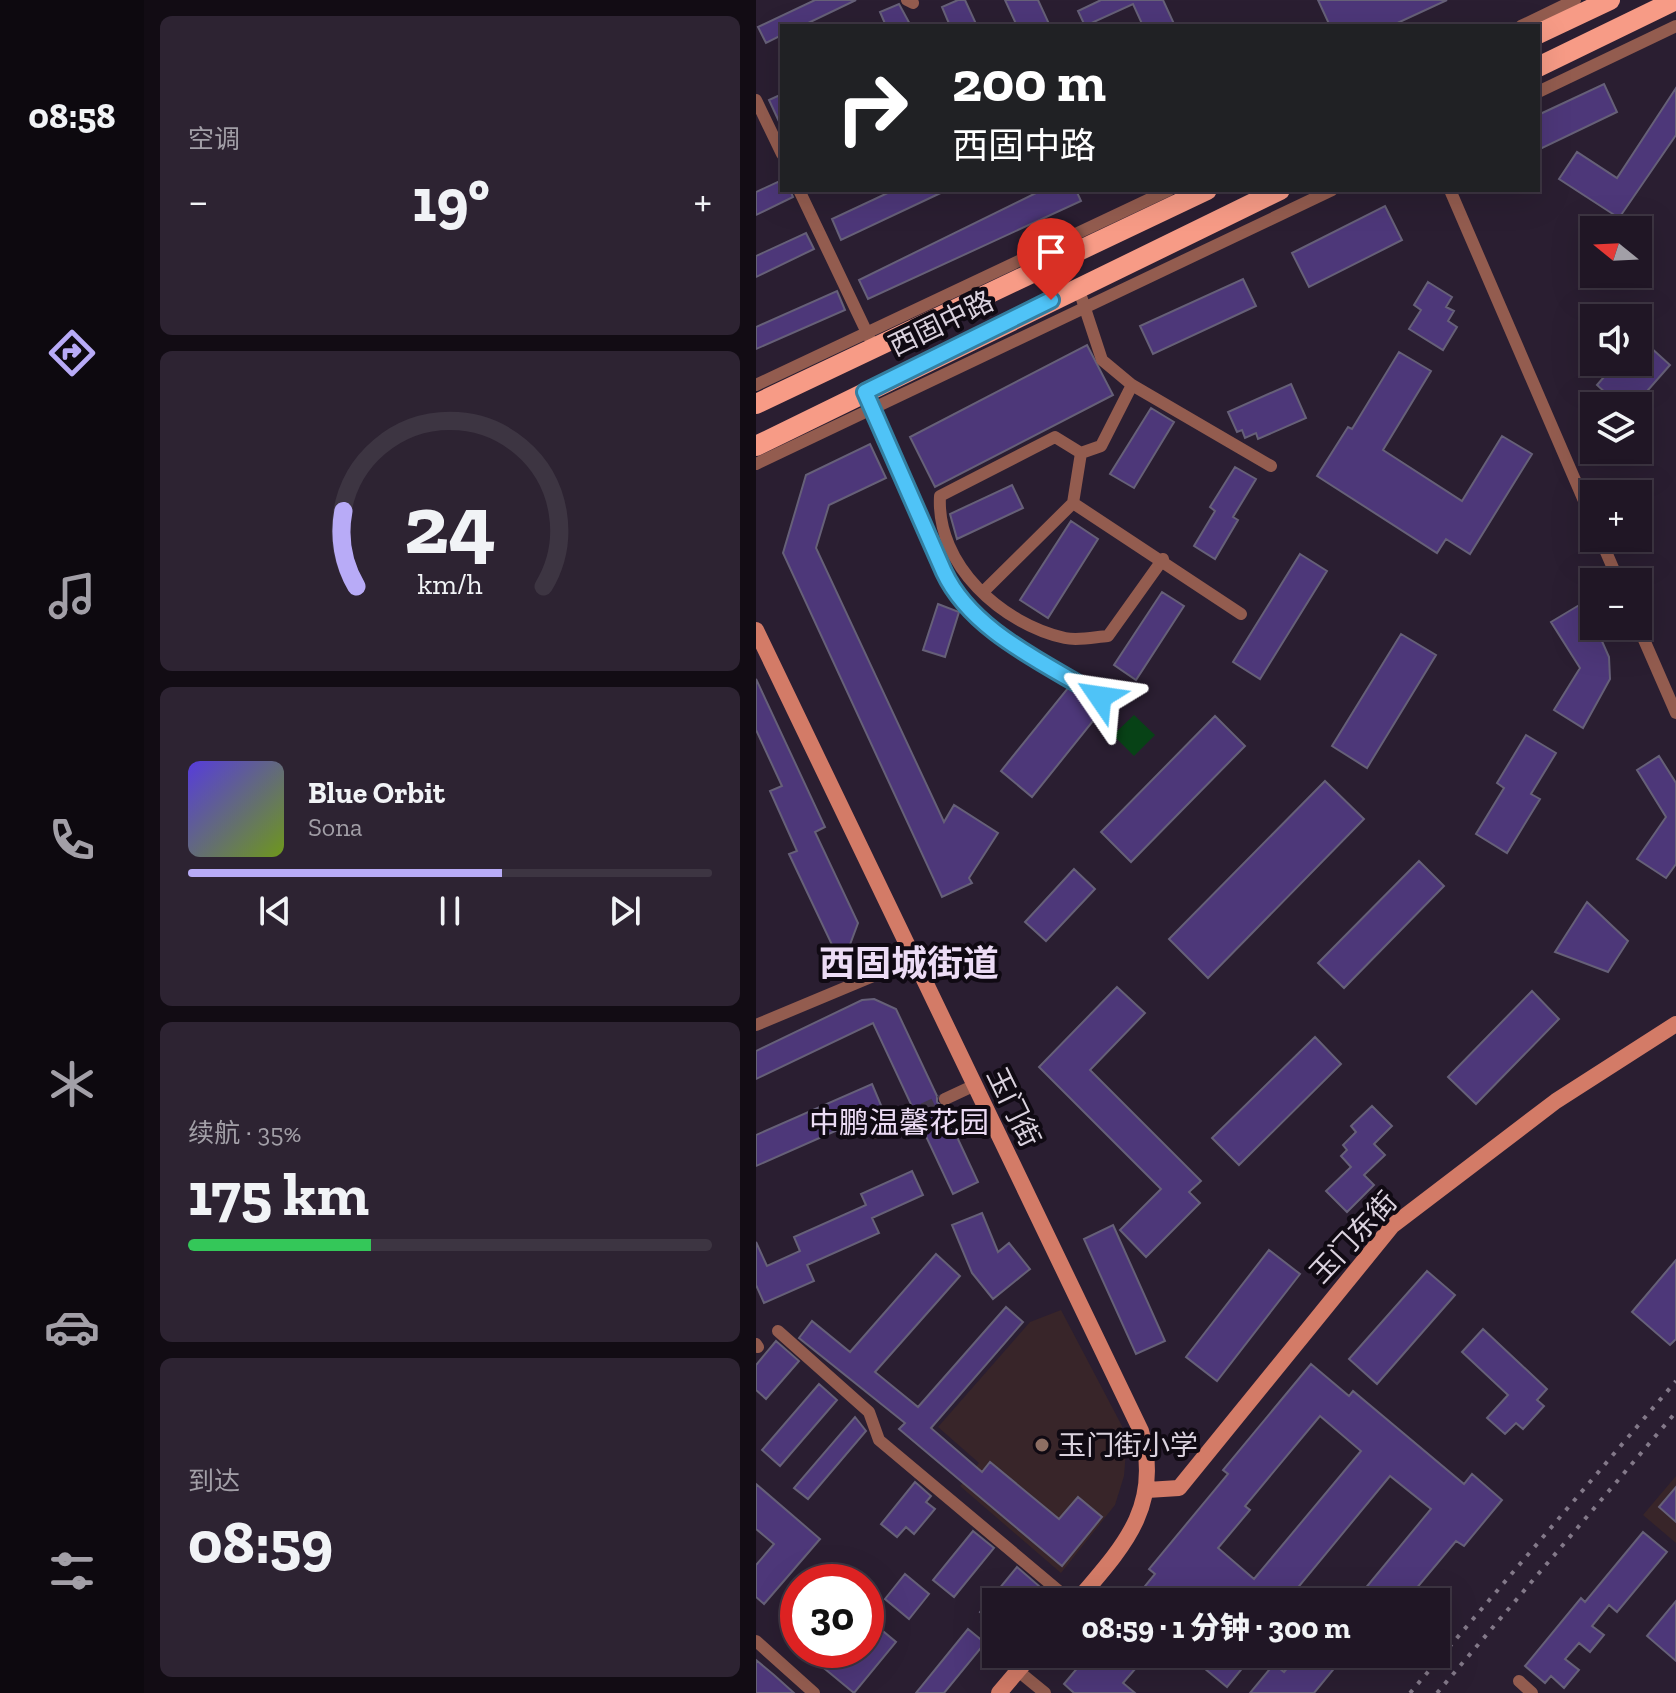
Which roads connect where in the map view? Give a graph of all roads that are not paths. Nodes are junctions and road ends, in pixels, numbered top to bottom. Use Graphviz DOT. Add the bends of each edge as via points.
graph roads {
  1 [pos="1575,0"];
  2 [pos="1610,0"];
  3 [pos="1676,0"];
  4 [pos="1525,24"];
  5 [pos="1676,26"];
  6 [pos="1540,33"];
  7 [pos="1540,66"];
  8 [pos="1540,91"];
  9 [pos="756,100"];
  10 [pos="780,150"];
  11 [pos="800,192"];
  12 [pos="1165,192"];
  13 [pos="1203,192"];
  14 [pos="1276,192"];
  15 [pos="1328,192"];
  16 [pos="1451,192"];
  17 [pos="1078,287"];
  18 [pos="1085,308"];
  19 [pos="871,340"];
  20 [pos="756,385"];
  21 [pos="1132,385"];
  22 [pos="869,400"];
  23 [pos="756,404"];
  24 [pos="756,446"];
  25 [pos="1081,453"];
  26 [pos="756,464"];
  27 [pos="1271,466"];
  28 [pos="1580,492"];
  29 [pos="1073,503"];
  30 [pos="1163,559"];
  31 [pos="983,592"];
  32 [pos="1241,614"];
  33 [pos="756,630"];
  34 [pos="1644,640"];
  35 [pos="1100,697"];
  36 [pos="1676,713"];
  37 [pos="914,959"];
  38 [pos="1676,1024"];
  39 [pos="756,1025"];
  40 [pos="975,1085"];
  41 [pos="945,1099"];
  42 [pos="907,1117"];
  43 [pos="874,1133"];
  44 [pos="778,1331"];
  45 [pos="1147,1490"];
  46 [pos="1057,1588"];
  47 [pos="1085,1588"];
  48 [pos="756,1641"];
  49 [pos="1020,1668"];
  50 [pos="1018,1671"];
  51 [pos="1519,1681"];
  52 [pos="814,1693"];
  53 [pos="999,1693"];
  54 [pos="1045,1693"];
  55 [pos="1532,1693"];
  1 -- 4 [label="street"];
  2 -- 6 [label="main road"];
  3 -- 7 [label="main road"];
  5 -- 8 [label="street"];
  9 -- 10 [label="street"];
  11 -- 19 [label="street"];
  12 -- 19 [label="street"];
  13 -- 19 [label="main road, 西固中路"];
  14 -- 17 [label="main road, 西固中路"];
  15 -- 18 [label="street"];
  16 -- 28 [label="street"];
  17 -- 18 [label="street"];
  17 -- 22 [label="main road, 西固中路"];
  18 -- 21 [label="street" via="1102,360"];
  18 -- 22 [label="street"];
  19 -- 20 [label="street"];
  19 -- 23 [label="main road, 西固中路"];
  21 -- 25 [label="street" via="1101,446"];
  21 -- 27 [label="street"];
  22 -- 24 [label="main road, 西固中路"];
  22 -- 26 [label="street"];
  22 -- 35 [label="street" via="960,600 990,627"];
  25 -- 29 [label="street"];
  25 -- 31 [label="street" via="1055,437 940,496 939,515 956,561"];
  29 -- 30 [label="street"];
  29 -- 31 [label="street"];
  30 -- 31 [label="street" via="1108,636 1068,639 1023,624"];
  30 -- 32 [label="street"];
  33 -- 37 [label="street, 玉门街"];
  34 -- 36 [label="street"];
  37 -- 39 [label="street"];
  37 -- 40 [label="street, 玉门街"];
  38 -- 45 [label="street, 玉门东街" via="1567,1093 1405,1213 1367,1252 1179,1488"];
  40 -- 41 [label="street"];
  40 -- 45 [label="street, 玉门街" via="1141,1431 1148,1456"];
  42 -- 43 [label="street"];
  44 -- 46 [label="street" via="869,1412 879,1440"];
  45 -- 47 [label="street, 玉门街" via="1132,1530"];
  48 -- 52 [label="street"];
  49 -- 50 [label="street"];
  50 -- 53 [label="street"];
  50 -- 54 [label="street"];
  51 -- 55 [label="street"];
}
